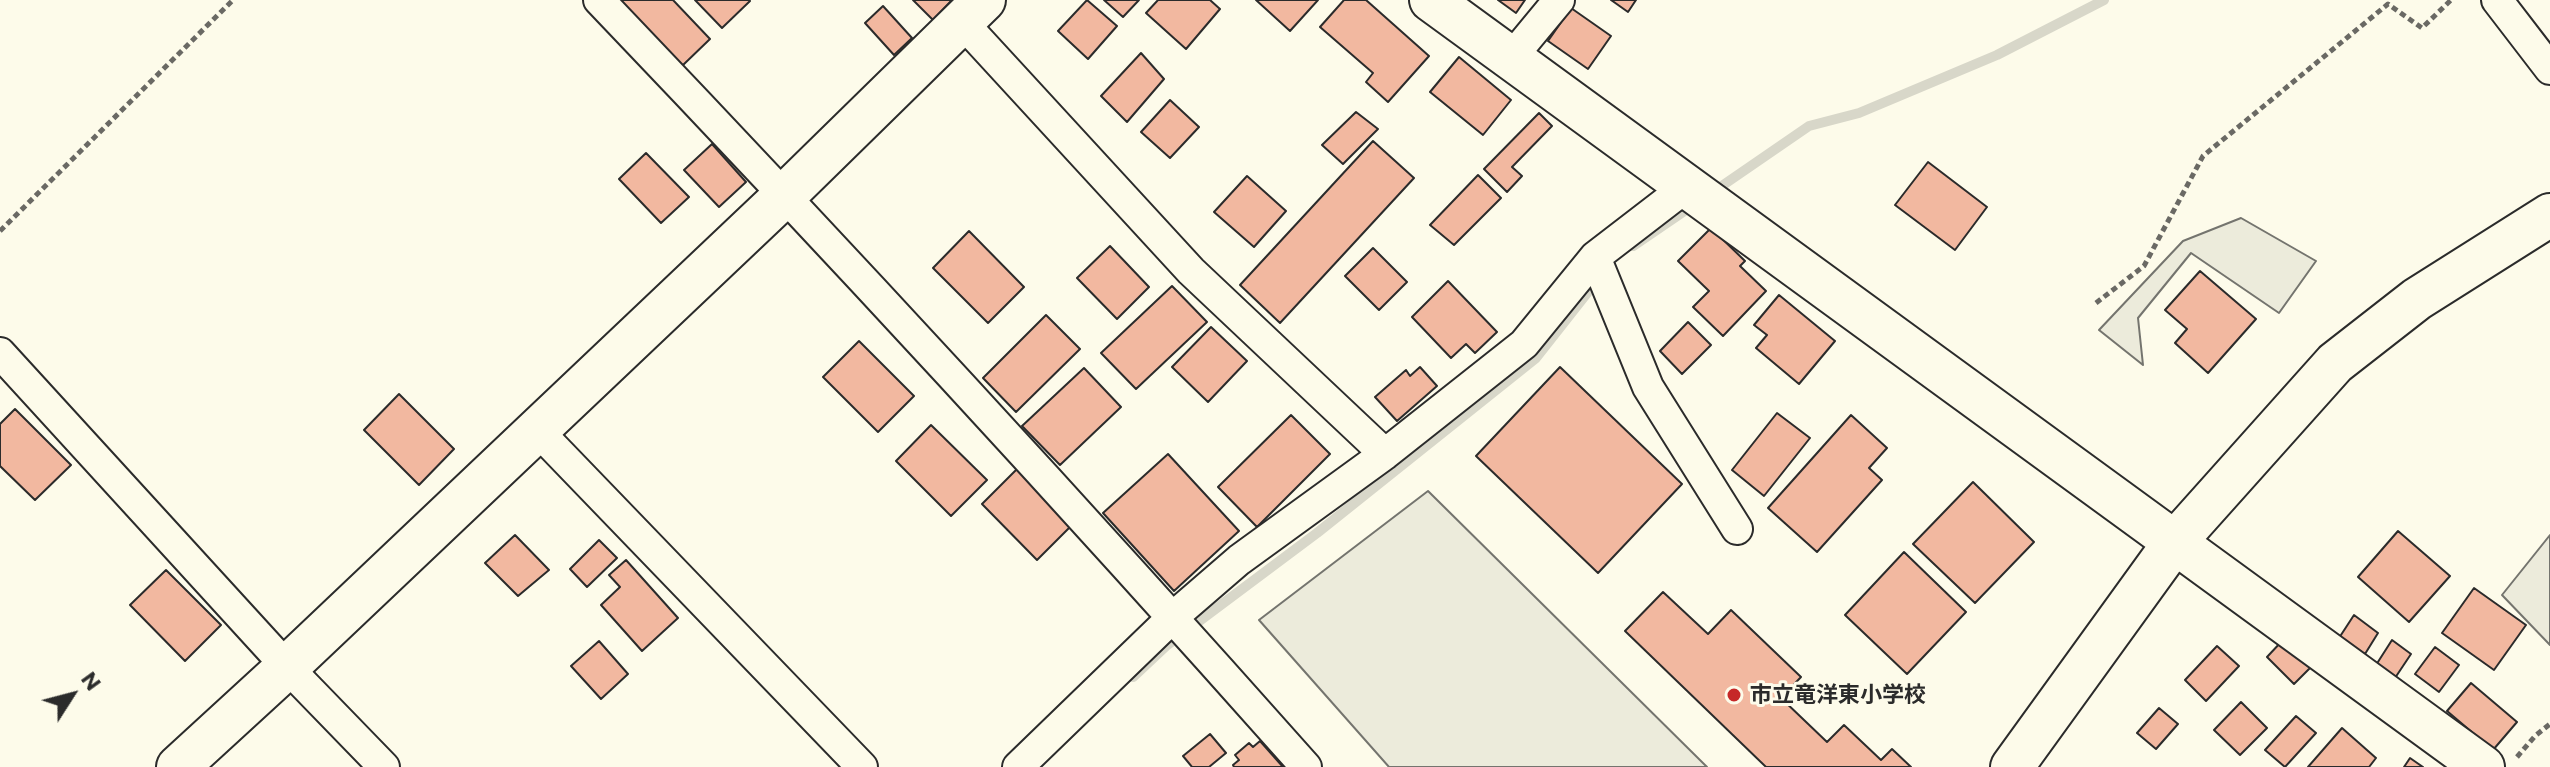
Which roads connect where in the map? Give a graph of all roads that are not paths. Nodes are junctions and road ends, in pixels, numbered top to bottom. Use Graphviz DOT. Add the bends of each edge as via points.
graph roads {
  1 [pos="599,0"];
  2 [pos="1431,0"];
  3 [pos="1559,0"];
  4 [pos="2497,0"];
  5 [pos="973,11"];
  6 [pos="1511,58"];
  7 [pos="2550,69"];
  8 [pos="1686,187"];
  9 [pos="785,195"];
  10 [pos="2550,215"];
  11 [pos="1595,257"];
  12 [pos="0,353"];
  13 [pos="537,430"];
  14 [pos="1385,454"];
  15 [pos="1737,529"];
  16 [pos="2174,543"];
  17 [pos="1173,617"];
  18 [pos="287,667"];
  19 [pos="178,767"];
  20 [pos="384,767"];
  21 [pos="862,767"];
  22 [pos="1018,767"];
  23 [pos="1306,767"];
  24 [pos="2012,767"];
  25 [pos="2483,767"];
  1 -- 9 [label="street"];
  2 -- 6 [label="street"];
  3 -- 6 [label="street"];
  4 -- 7 [label="street"];
  5 -- 9 [label="street"];
  5 -- 14 [label="street" via="1191,271"];
  6 -- 8 [label="street"];
  8 -- 11 [label="street"];
  8 -- 16 [label="street"];
  9 -- 13 [label="street"];
  9 -- 17 [label="street"];
  10 -- 16 [label="street" via="2417,299 2335,363"];
  11 -- 14 [label="street" via="1524,344"];
  11 -- 15 [label="street" via="1648,387"];
  12 -- 18 [label="street"];
  13 -- 18 [label="street"];
  13 -- 21 [label="street"];
  14 -- 17 [label="street" via="1239,560"];
  16 -- 24 [label="street"];
  16 -- 25 [label="street"];
  17 -- 22 [label="street"];
  17 -- 23 [label="street"];
  18 -- 19 [label="street"];
  18 -- 20 [label="street"];
}
